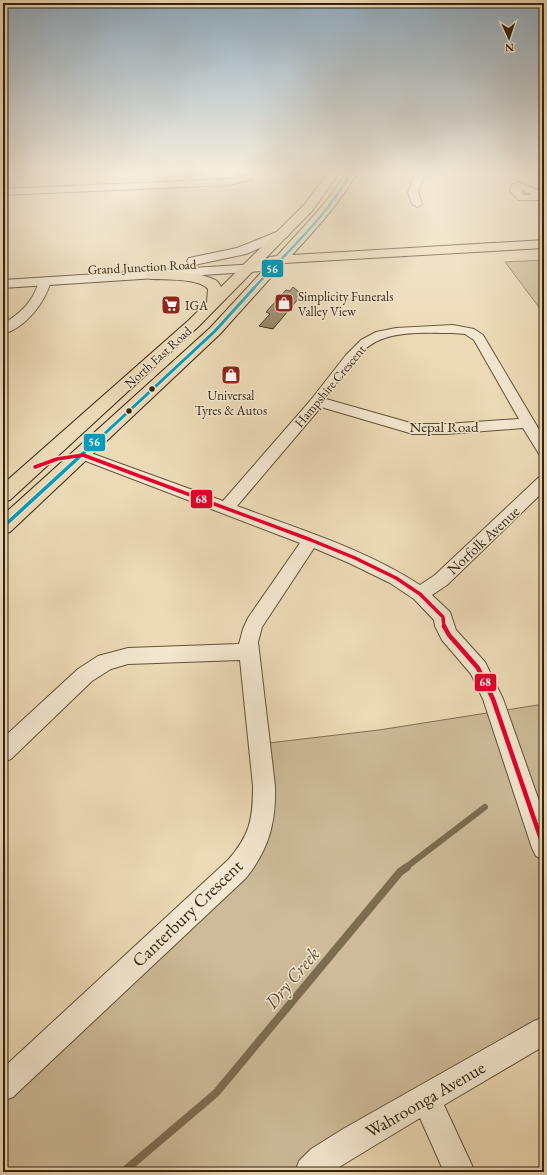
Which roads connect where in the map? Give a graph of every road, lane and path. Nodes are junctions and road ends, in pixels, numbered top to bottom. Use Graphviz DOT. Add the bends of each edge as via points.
graph roads {
  1 [pos="289,228"];
  2 [pos="312,228"];
  3 [pos="313,228"];
  4 [pos="284,233"];
  5 [pos="544,244"];
  6 [pos="516,250"];
  7 [pos="544,253"];
  8 [pos="362,259"];
  9 [pos="173,265"];
  10 [pos="252,265"];
  11 [pos="280,268"];
  12 [pos="300,272"];
  13 [pos="3,275"];
  14 [pos="152,275"];
  15 [pos="45,277"];
  16 [pos="3,284"];
  17 [pos="214,303"];
  18 [pos="3,330"];
  19 [pos="317,401"];
  20 [pos="527,423"];
  21 [pos="77,430"];
  22 [pos="544,452"];
  23 [pos="83,455"];
  24 [pos="35,467"];
  25 [pos="544,482"];
  26 [pos="3,495"];
  27 [pos="226,509"];
  28 [pos="3,527"];
  29 [pos="311,540"];
  30 [pos="420,594"];
  31 [pos="248,652"];
  32 [pos="3,752"];
  33 [pos="544,848"];
  34 [pos="544,1031"];
  35 [pos="3,1086"];
  36 [pos="426,1099"];
  37 [pos="310,1172"];
  38 [pos="460,1172"];
  1 -- 4 [label="highway, North East Road"];
  2 -- 11 [label="highway, North East Road"];
  3 -- 8 [label="highway" via="311,240 314,246"];
  4 -- 9 [label="main road" via="241,251"];
  4 -- 10 [label="highway, North East Road"];
  5 -- 6 [label="highway, Grand Junction Road"];
  6 -- 7 [label="highway, Grand Junction Road"];
  6 -- 8 [label="highway, Grand Junction Road"];
  8 -- 11 [label="highway, Grand Junction Road"];
  8 -- 12 [label="highway"];
  9 -- 10 [label="main road, Grand Junction Road"];
  9 -- 15 [label="main road, Grand Junction Road"];
  10 -- 11 [label="main road, Grand Junction Road"];
  10 -- 14 [label="main road, Grand Junction Road"];
  10 -- 17 [label="highway, North East Road"];
  11 -- 23 [label="highway, North East Road" via="248,294 215,331"];
  13 -- 15 [label="main road, Grand Junction Road"];
  14 -- 15 [label="main road, Grand Junction Road"];
  14 -- 17 [label="highway" via="197,278 210,282 215,290"];
  15 -- 16 [label="main road, Grand Junction Road"];
  15 -- 18 [label="street" via="39,300 30,312"];
  17 -- 21 [label="highway, North East Road"];
  19 -- 20 [label="street, Nepal Road" via="413,429"];
  19 -- 20 [label="street, Hampshire Crescent" via="355,354 374,337 399,332 461,329 470,331 479,338"];
  19 -- 27 [label="street, Hampshire Crescent"];
  20 -- 22 [label="street, Hampshire Crescent"];
  21 -- 23 [label="highway" via="79,448"];
  21 -- 24 [label="highway, North East Road"];
  23 -- 24 [label="highway" via="57,459"];
  23 -- 27 [label="street"];
  23 -- 28 [label="highway, North East Road"];
  24 -- 26 [label="highway, North East Road"];
  25 -- 30 [label="street, Norfolk Avenue" via="446,575"];
  27 -- 29 [label="street"];
  29 -- 30 [label="street" via="377,568"];
  29 -- 31 [label="street, Canterbury Crescent" via="255,623 250,635"];
  30 -- 33 [label="street" via="443,617 449,635 481,672"];
  31 -- 32 [label="street" via="128,656 105,662 85,675"];
  31 -- 35 [label="street, Canterbury Crescent" via="264,786 263,817 252,847 237,869"];
  34 -- 36 [label="street, Wahroonga Avenue"];
  36 -- 37 [label="street, Wahroonga Avenue" via="322,1160"];
  36 -- 38 [label="street"];
}
